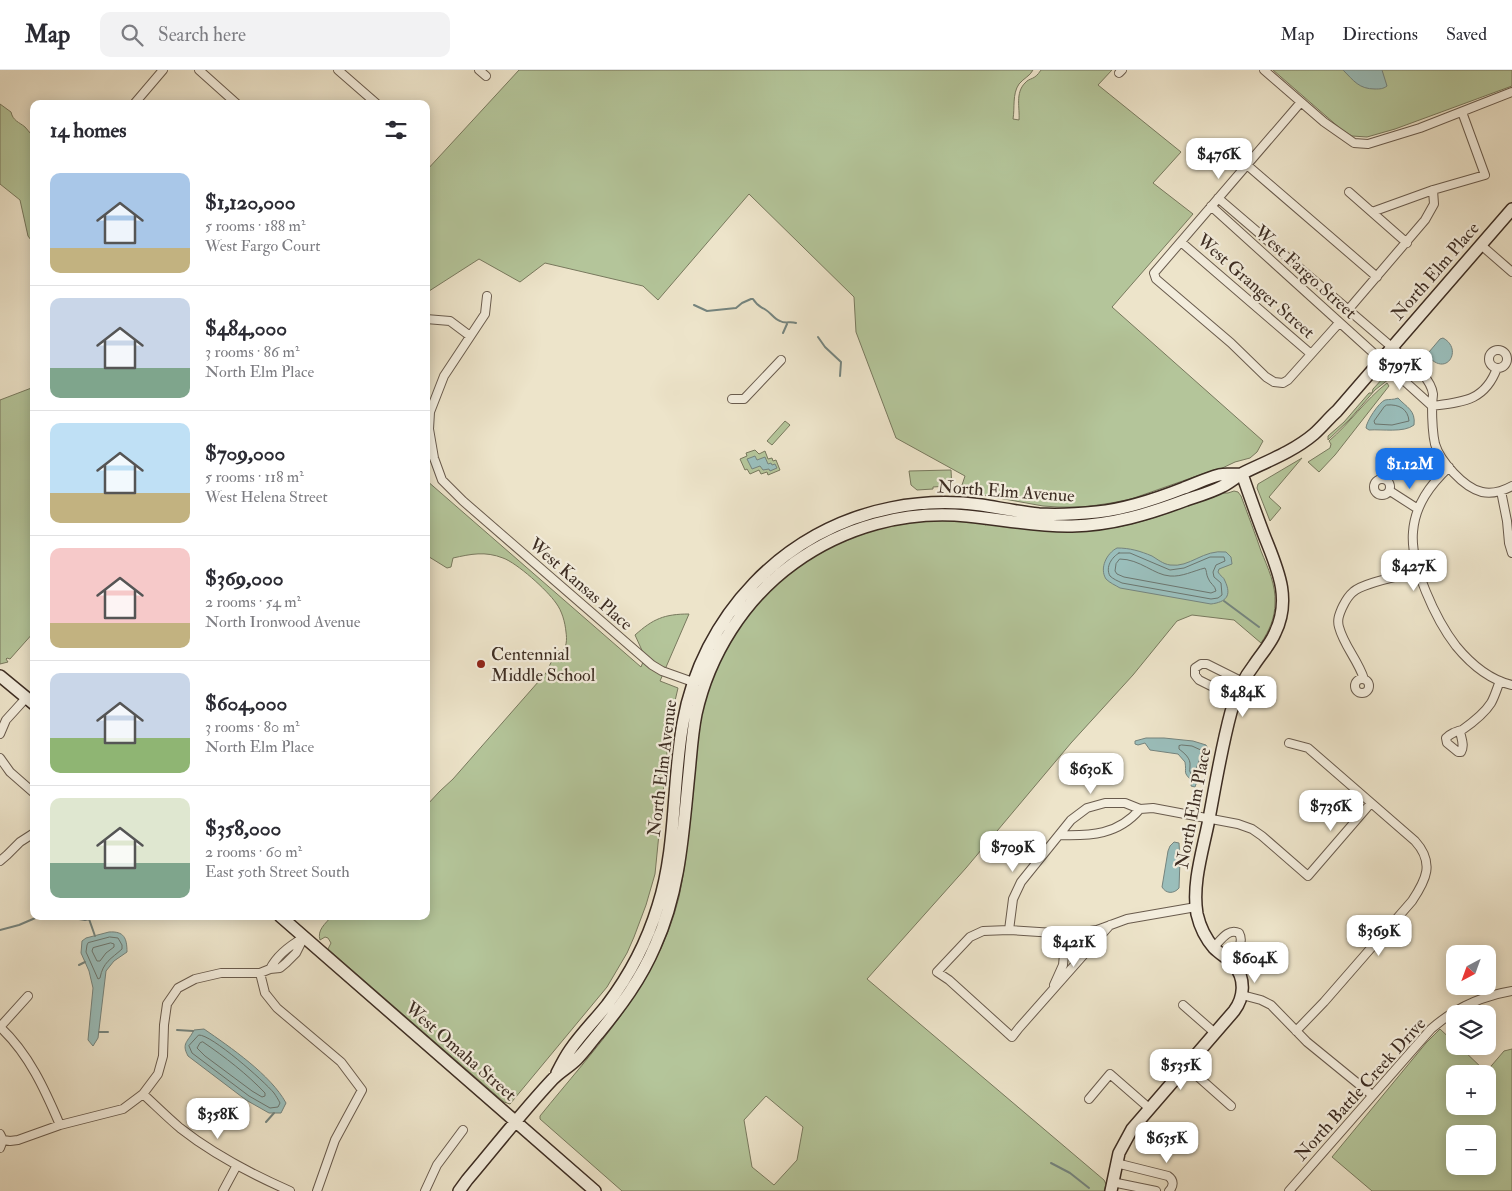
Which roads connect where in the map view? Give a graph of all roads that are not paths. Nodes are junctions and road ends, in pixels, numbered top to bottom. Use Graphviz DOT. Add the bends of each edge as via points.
graph roads {
  1 [pos="163,70"];
  2 [pos="198,70"];
  3 [pos="338,70"];
  4 [pos="1264,70"];
  5 [pos="1512,92"];
  6 [pos="137,100"];
  7 [pos="232,100"];
  8 [pos="372,100"];
  9 [pos="1301,102"];
  10 [pos="1462,112"];
  11 [pos="1246,165"];
  12 [pos="1434,190"];
  13 [pos="1349,192"];
  14 [pos="1218,198"];
  15 [pos="1211,206"];
  16 [pos="1512,209"];
  17 [pos="1372,212"];
  18 [pos="1181,242"];
  19 [pos="1407,243"];
  20 [pos="1480,245"];
  21 [pos="1512,272"];
  22 [pos="1377,277"];
  23 [pos="487,296"];
  24 [pos="1348,310"];
  25 [pos="430,318"];
  26 [pos="1339,323"];
  27 [pos="470,336"];
  28 [pos="1392,347"];
  29 [pos="1311,354"];
  30 [pos="781,360"];
  31 [pos="1382,360"];
  32 [pos="1497,368"];
  33 [pos="732,399"];
  34 [pos="1432,406"];
  35 [pos="430,412"];
  36 [pos="430,442"];
  37 [pos="1449,467"];
  38 [pos="1242,474"];
  39 [pos="1512,486"];
  40 [pos="1390,491"];
  41 [pos="1501,491"];
  42 [pos="1418,509"];
  43 [pos="1512,552"];
  44 [pos="1419,572"];
  45 [pos="0,676"];
  46 [pos="1364,679"];
  47 [pos="1500,681"];
  48 [pos="1243,682"];
  49 [pos="698,684"];
  50 [pos="1512,685"];
  51 [pos="1236,698"];
  52 [pos="30,701"];
  53 [pos="1460,730"];
  54 [pos="0,734"];
  55 [pos="1289,743"];
  56 [pos="0,758"];
  57 [pos="30,790"];
  58 [pos="1371,803"];
  59 [pos="1140,809"];
  60 [pos="1209,819"];
  61 [pos="1059,835"];
  62 [pos="30,836"];
  63 [pos="0,860"];
  64 [pos="1196,907"];
  65 [pos="285,920"];
  66 [pos="1110,925"];
  67 [pos="1009,930"];
  68 [pos="1066,934"];
  69 [pos="304,937"];
  70 [pos="1214,947"];
  71 [pos="1228,960"];
  72 [pos="260,973"];
  73 [pos="1512,991"];
  74 [pos="1050,994"];
  75 [pos="28,996"];
  76 [pos="1242,996"];
  77 [pos="1183,1005"];
  78 [pos="0,1027"];
  79 [pos="1296,1031"];
  80 [pos="1215,1033"];
  81 [pos="1186,1066"];
  82 [pos="143,1094"];
  83 [pos="1372,1096"];
  84 [pos="1089,1099"];
  85 [pos="1231,1106"];
  86 [pos="1149,1108"];
  87 [pos="516,1122"];
  88 [pos="60,1125"];
  89 [pos="463,1130"];
  90 [pos="1,1141"];
  91 [pos="1116,1163"];
  92 [pos="237,1165"];
  93 [pos="1112,1186"];
  94 [pos="223,1191"];
  95 [pos="290,1191"];
  96 [pos="317,1191"];
  97 [pos="425,1191"];
  98 [pos="459,1191"];
  99 [pos="595,1191"];
  100 [pos="1156,1191"];
  101 [pos="1169,1191"];
  102 [pos="1289,1191"];
  1 -- 6 [label="street"];
  2 -- 7 [label="street"];
  3 -- 8 [label="street"];
  4 -- 9 [label="street"];
  5 -- 10 [label="street"];
  9 -- 10 [label="street" via="1351,142 1368,144"];
  9 -- 11 [label="street"];
  10 -- 12 [label="street" via="1485,175"];
  11 -- 14 [label="street"];
  11 -- 22 [label="street"];
  12 -- 17 [label="street"];
  12 -- 19 [label="street" via="1430,213"];
  13 -- 17 [label="street"];
  14 -- 15 [label="street"];
  14 -- 24 [label="street, West Fargo Street"];
  15 -- 18 [label="street"];
  15 -- 26 [label="street, West Fargo Street"];
  16 -- 20 [label="main road, North Elm Place"];
  17 -- 19 [label="street"];
  18 -- 29 [label="street, West Granger Street"];
  18 -- 29 [label="street" via="1154,273 1156,279 1232,343 1266,377 1283,383"];
  19 -- 22 [label="street"];
  20 -- 21 [label="street"];
  20 -- 28 [label="main road, North Elm Place"];
  22 -- 24 [label="street"];
  23 -- 27 [label="street, West Kansas Place" via="484,314"];
  24 -- 28 [label="street, West Fargo Street"];
  25 -- 27 [label="street" via="450,321"];
  26 -- 29 [label="street"];
  26 -- 31 [label="street, West Fargo Street"];
  27 -- 35 [label="street, West Kansas Place" via="444,376"];
  28 -- 31 [label="main road, North Elm Place"];
  28 -- 34 [label="street, West Fargo Street" via="1428,381 1433,393"];
  30 -- 33 [label="street" via="744,399"];
  31 -- 34 [label="street, West Fargo Street"];
  31 -- 38 [label="main road, North Elm Place" via="1312,436"];
  32 -- 34 [label="street" via="1479,395 1462,402"];
  34 -- 37 [label="street, West Fargo Street" via="1436,447"];
  36 -- 49 [label="street, West Kansas Place" via="442,480 457,496 652,664"];
  37 -- 41 [label="street, West Fargo Street" via="1474,489 1490,493"];
  37 -- 42 [label="street" via="1433,482"];
  38 -- 48 [label="main road, North Elm Place" via="1278,572 1283,601 1282,617 1275,635"];
  38 -- 49 [label="main road, North Elm Avenue" via="1218,476 1121,508 1079,514 1037,514 934,503 904,511 875,511 841,523 810,538 787,560 751,585 709,644"];
  39 -- 41 [label="street"];
  40 -- 42 [label="street"];
  41 -- 43 [label="street"];
  42 -- 44 [label="street" via="1413,552"];
  44 -- 46 [label="street" via="1364,586 1353,591 1348,598 1338,624"];
  44 -- 47 [label="street" via="1435,612 1456,645 1478,668"];
  45 -- 52 [label="main road"];
  47 -- 50 [label="street"];
  47 -- 53 [label="street" via="1484,712"];
  48 -- 51 [label="main road, North Elm Place"];
  48 -- 51 [label="street" via="1207,664 1196,668 1199,680"];
  49 -- 87 [label="main road, North Elm Avenue" via="683,723 668,865 645,942 608,1003 569,1050 554,1077"];
  51 -- 60 [label="main road, North Elm Place" via="1226,730"];
  52 -- 54 [label="street" via="6,720"];
  55 -- 58 [label="street" via="1308,748"];
  56 -- 57 [label="street"];
  58 -- 60 [label="street" via="1308,876 1252,829"];
  58 -- 79 [label="street" via="1418,845 1426,866 1424,882 1412,901"];
  59 -- 60 [label="street" via="1153,808"];
  59 -- 61 [label="street" via="1118,827 1089,836"];
  59 -- 61 [label="street" via="1125,803 1105,803 1087,808"];
  60 -- 64 [label="main road, North Elm Place"];
  61 -- 67 [label="street" via="1021,882 1013,899"];
  62 -- 63 [label="street"];
  64 -- 66 [label="street"];
  64 -- 70 [label="main road, North Elm Place" via="1202,930"];
  65 -- 69 [label="main road, West Omaha Street"];
  66 -- 68 [label="street"];
  66 -- 74 [label="street"];
  67 -- 68 [label="street"];
  67 -- 74 [label="street" via="975,934 937,972 1012,1037"];
  68 -- 74 [label="street" via="1063,965"];
  69 -- 72 [label="street" via="288,946 270,969"];
  69 -- 87 [label="main road, West Omaha Street"];
  70 -- 71 [label="main road, North Elm Place"];
  70 -- 71 [label="street" via="1228,933 1239,933 1240,944"];
  71 -- 76 [label="main road, North Elm Place" via="1240,976"];
  72 -- 82 [label="street" via="222,973 195,979 178,988 167,1004 163,1056 158,1074"];
  72 -- 96 [label="street" via="265,993 277,1008 341,1062 362,1090 335,1140"];
  73 -- 83 [label="street, North Battle Creek Drive" via="1473,1001 1443,1019"];
  75 -- 78 [label="street"];
  76 -- 79 [label="street" via="1270,1005"];
  76 -- 80 [label="main road"];
  77 -- 80 [label="street"];
  78 -- 88 [label="street" via="28,1059"];
  79 -- 83 [label="street"];
  80 -- 81 [label="main road"];
  81 -- 85 [label="street"];
  81 -- 86 [label="main road"];
  82 -- 88 [label="street" via="123,1109"];
  82 -- 92 [label="street" via="180,1128"];
  83 -- 102 [label="street, North Battle Creek Drive"];
  84 -- 86 [label="street" via="1110,1074"];
  86 -- 91 [label="main road" via="1127,1137"];
  87 -- 98 [label="main road"];
  87 -- 99 [label="main road, West Omaha Street"];
  88 -- 90 [label="street" via="18,1140"];
  89 -- 97 [label="street" via="437,1164"];
  91 -- 93 [label="main road"];
  91 -- 101 [label="street" via="1168,1176 1173,1183"];
  92 -- 94 [label="street"];
  92 -- 95 [label="street"];
  93 -- 100 [label="street"];
}
